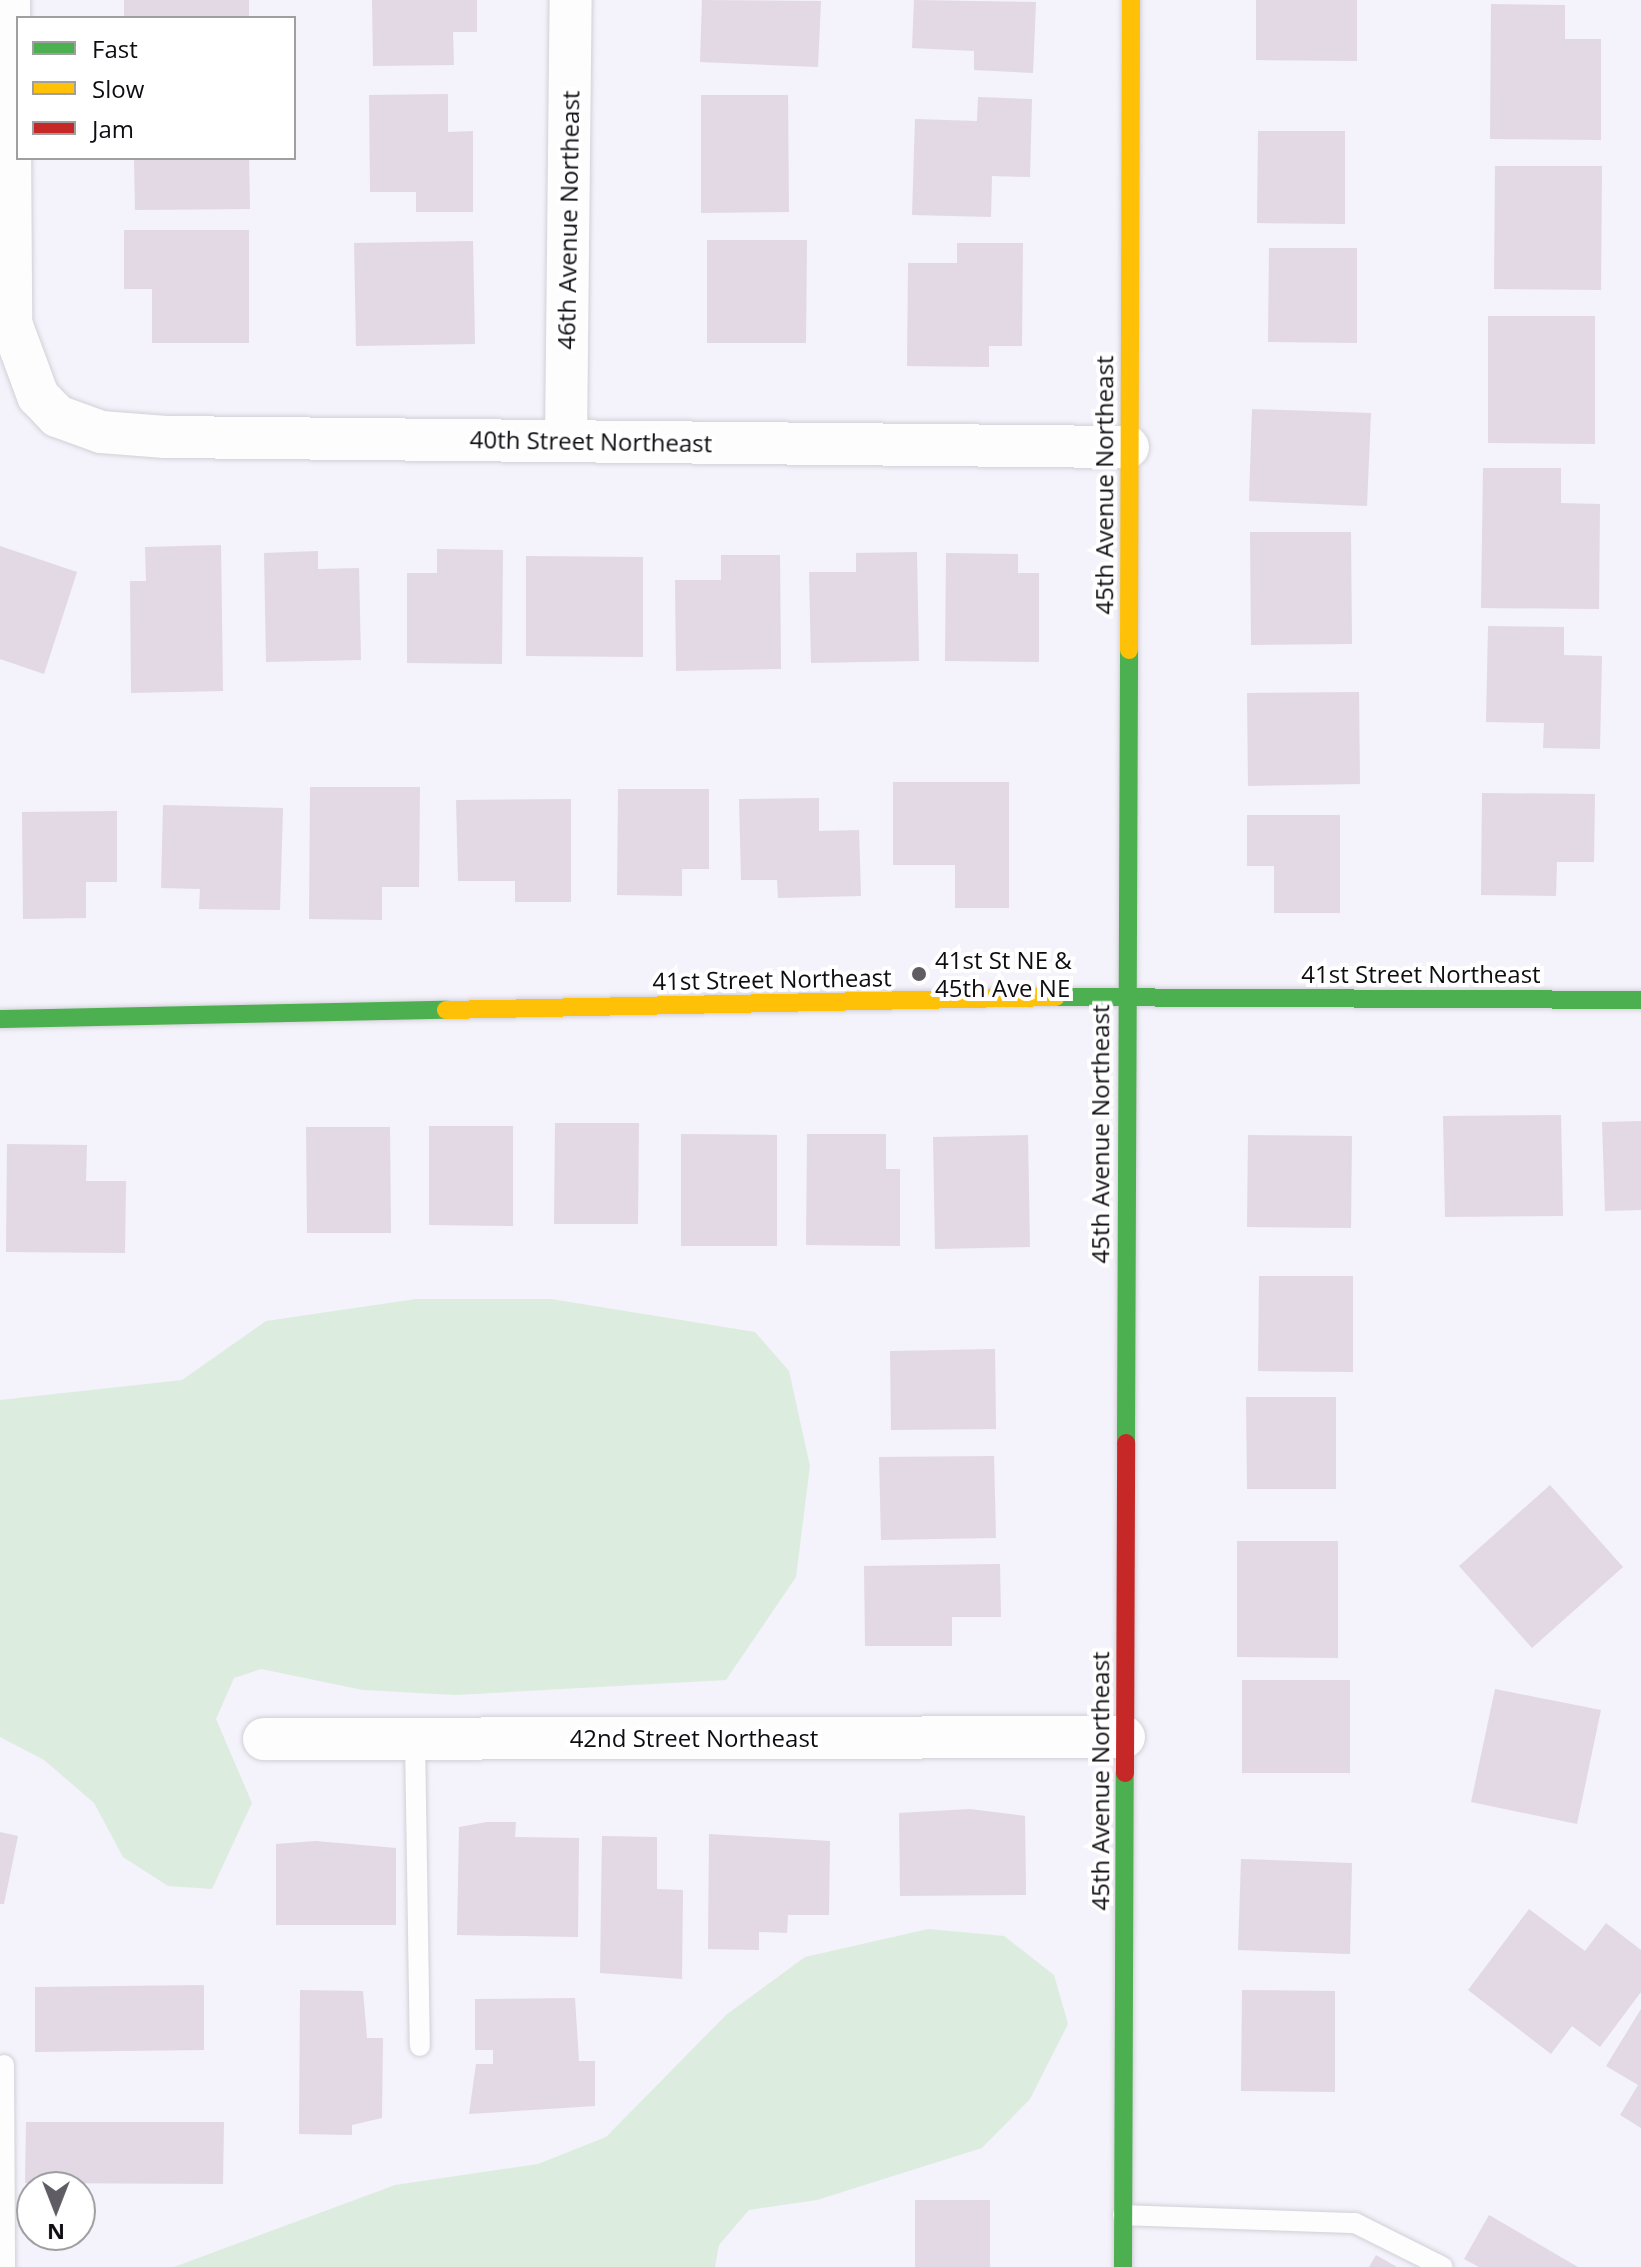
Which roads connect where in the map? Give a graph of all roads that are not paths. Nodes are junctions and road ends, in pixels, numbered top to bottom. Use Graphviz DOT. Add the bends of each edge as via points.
graph roads {
  1 [pos="9,0"];
  2 [pos="571,0"];
  3 [pos="1131,0"];
  4 [pos="566,441"];
  5 [pos="1128,447"];
  6 [pos="1123,996"];
  7 [pos="1641,1000"];
  8 [pos="0,1019"];
  9 [pos="1124,1737"];
  10 [pos="264,1739"];
  11 [pos="415,1739"];
  12 [pos="420,2046"];
  13 [pos="4,2065"];
  14 [pos="1123,2215"];
  15 [pos="5,2267"];
  16 [pos="1123,2267"];
  17 [pos="1443,2267"];
  1 -- 4 [label="street, 40th Street Northeast" via="11,323 38,396 57,416 101,432 166,437"];
  2 -- 4 [label="street, 46th Avenue Northeast"];
  3 -- 5 [label="street, 45th Avenue Northeast"];
  4 -- 5 [label="street, 40th Street Northeast"];
  5 -- 6 [label="street, 45th Avenue Northeast"];
  6 -- 7 [label="street, 41st Street Northeast"];
  6 -- 8 [label="street, 41st Street Northeast"];
  6 -- 9 [label="street, 45th Avenue Northeast"];
  9 -- 11 [label="street, 42nd Street Northeast"];
  9 -- 14 [label="street, 45th Avenue Northeast"];
  10 -- 11 [label="street, 42nd Street Northeast"];
  11 -- 12 [label="lane"];
  13 -- 15 [label="lane"];
  14 -- 16 [label="street, 45th Avenue Northeast"];
  14 -- 17 [label="lane" via="1355,2223"];
}
